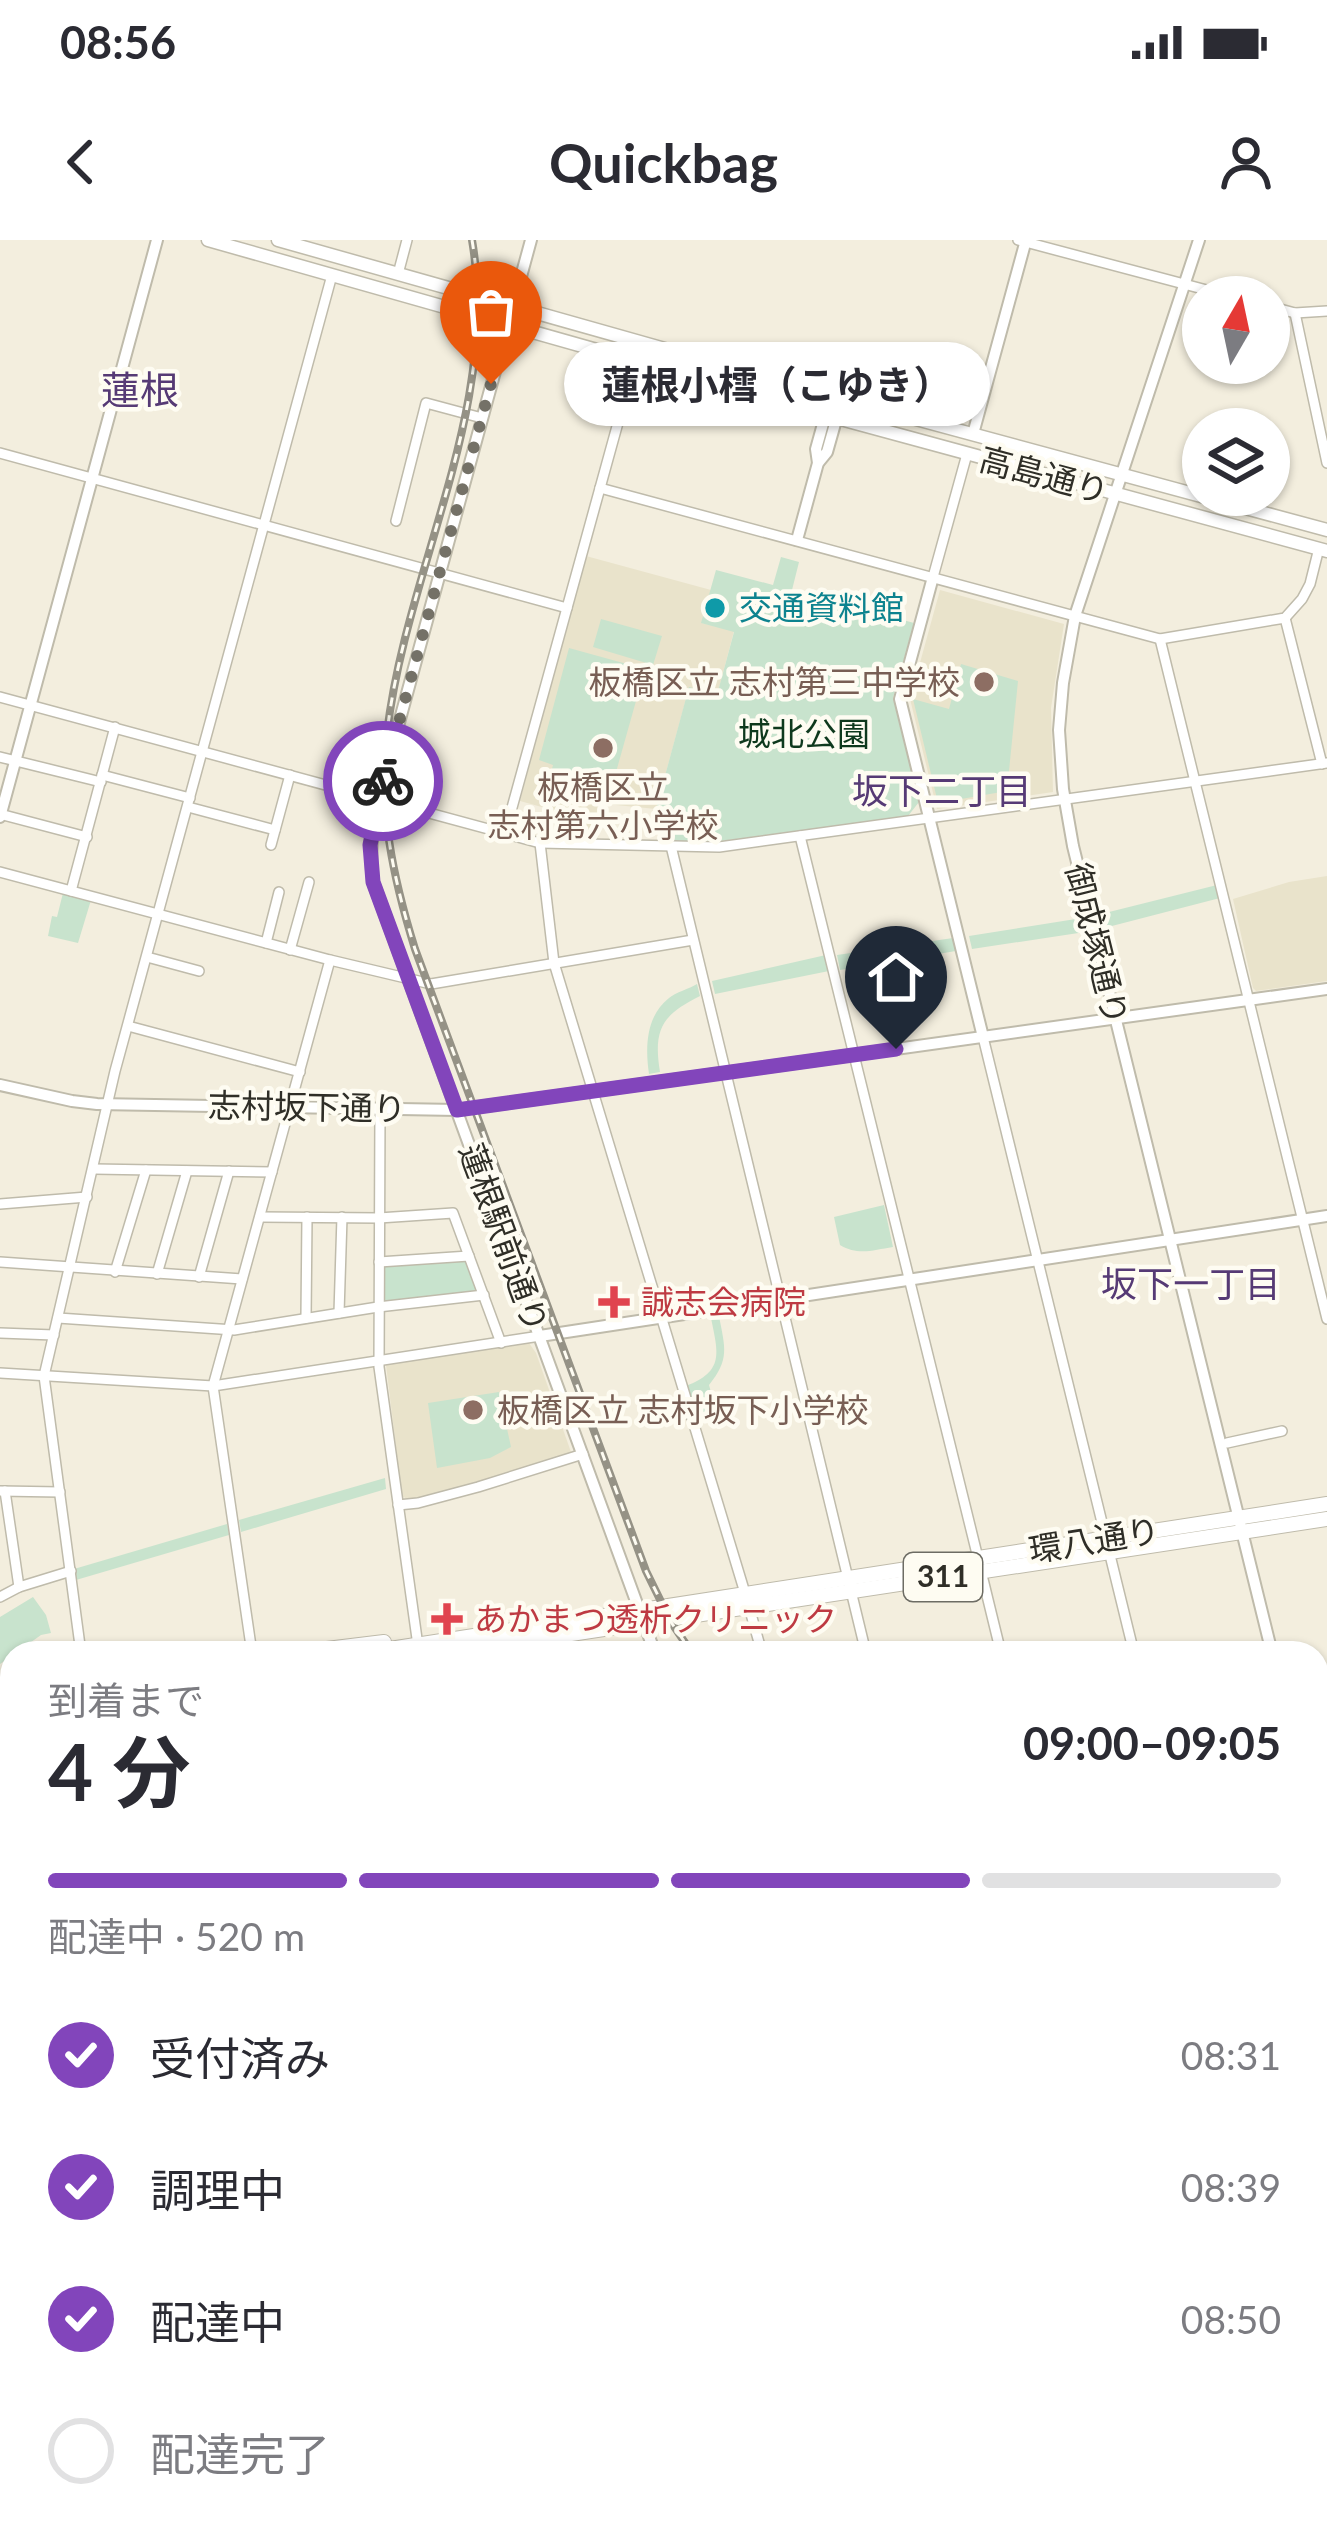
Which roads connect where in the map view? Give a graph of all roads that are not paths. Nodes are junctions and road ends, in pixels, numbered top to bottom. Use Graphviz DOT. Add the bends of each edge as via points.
graph roads {
  1 [pos="157,240"];
  2 [pos="208,240"];
  3 [pos="278,240"];
  4 [pos="407,240"];
  5 [pos="531,240"];
  6 [pos="1199,240"];
  7 [pos="1023,241"];
  8 [pos="398,274"];
  9 [pos="332,275"];
  10 [pos="1187,276"];
  11 [pos="1182,283"];
  12 [pos="1182,290"];
  13 [pos="512,307"];
  14 [pos="1327,311"];
  15 [pos="1290,312"];
  16 [pos="1295,313"];
  17 [pos="508,325"];
  18 [pos="635,361"];
  19 [pos="837,397"];
  20 [pos="831,417"];
  21 [pos="482,418"];
  22 [pos="973,434"];
  23 [pos="0,453"];
  24 [pos="967,454"];
  25 [pos="1327,463"];
  26 [pos="1120,475"];
  27 [pos="92,478"];
  28 [pos="600,488"];
  29 [pos="1114,494"];
  30 [pos="396,521"];
  31 [pos="265,525"];
  32 [pos="1326,526"];
  33 [pos="796,540"];
  34 [pos="1323,549"];
  35 [pos="439,573"];
  36 [pos="933,578"];
  37 [pos="567,608"];
  38 [pos="1075,616"];
  39 [pos="1285,618"];
  40 [pos="1160,639"];
  41 [pos="0,697"];
  42 [pos="30,705"];
  43 [pos="115,727"];
  44 [pos="202,751"];
  45 [pos="0,757"];
  46 [pos="16,761"];
  47 [pos="1324,763"];
  48 [pos="290,775"];
  49 [pos="101,778"];
  50 [pos="1196,781"];
  51 [pos="378,799"];
  52 [pos="1064,799"];
  53 [pos="189,802"];
  54 [pos="0,815"];
  55 [pos="929,817"];
  56 [pos="275,830"];
  57 [pos="505,833"];
  58 [pos="800,836"];
  59 [pos="87,837"];
  60 [pos="540,843"];
  61 [pos="272,845"];
  62 [pos="671,846"];
  63 [pos="0,872"];
  64 [pos="309,883"];
  65 [pos="71,891"];
  66 [pos="279,892"];
  67 [pos="159,914"];
  68 [pos="693,940"];
  69 [pos="266,943"];
  70 [pos="290,950"];
  71 [pos="148,957"];
  72 [pos="330,960"];
  73 [pos="554,963"];
  74 [pos="199,971"];
  75 [pos="409,980"];
  76 [pos="1327,989"];
  77 [pos="1250,1000"];
  78 [pos="1115,1018"];
  79 [pos="128,1025"];
  80 [pos="983,1037"];
  81 [pos="854,1055"];
  82 [pos="300,1072"];
  83 [pos="724,1073"];
  84 [pos="0,1085"];
  85 [pos="592,1092"];
  86 [pos="108,1104"];
  87 [pos="289,1107"];
  88 [pos="380,1109"];
  89 [pos="457,1110"];
  90 [pos="94,1168"];
  91 [pos="146,1170"];
  92 [pos="187,1171"];
  93 [pos="229,1171"];
  94 [pos="272,1172"];
  95 [pos="87,1198"];
  96 [pos="0,1204"];
  97 [pos="307,1216"];
  98 [pos="1327,1216"];
  99 [pos="260,1217"];
  100 [pos="341,1217"];
  101 [pos="379,1218"];
  102 [pos="1302,1220"];
  103 [pos="1170,1240"];
  104 [pos="470,1256"];
  105 [pos="1038,1260"];
  106 [pos="0,1262"];
  107 [pos="379,1262"];
  108 [pos="70,1269"];
  109 [pos="115,1271"];
  110 [pos="158,1274"];
  111 [pos="199,1276"];
  112 [pos="242,1280"];
  113 [pos="909,1280"];
  114 [pos="484,1295"];
  115 [pos="781,1299"];
  116 [pos="378,1307"];
  117 [pos="339,1313"];
  118 [pos="58,1318"];
  119 [pos="306,1318"];
  120 [pos="661,1318"];
  121 [pos="1327,1319"];
  122 [pos="229,1328"];
  123 [pos="0,1333"];
  124 [pos="54,1335"];
  125 [pos="540,1336"];
  126 [pos="501,1342"];
  127 [pos="379,1361"];
  128 [pos="0,1373"];
  129 [pos="44,1376"];
  130 [pos="213,1386"];
  131 [pos="1282,1431"];
  132 [pos="1227,1443"];
  133 [pos="583,1454"];
  134 [pos="3,1491"];
  135 [pos="60,1492"];
  136 [pos="1327,1504"];
  137 [pos="398,1505"];
  138 [pos="1327,1519"];
  139 [pos="1240,1525"];
  140 [pos="1107,1544"];
  141 [pos="13,1547"];
  142 [pos="0,1550"];
  143 [pos="979,1565"];
  144 [pos="71,1570"];
  145 [pos="850,1585"];
  146 [pos="19,1587"];
  147 [pos="0,1597"];
  148 [pos="747,1600"];
  149 [pos="642,1617"];
  150 [pos="80,1641"];
  151 [pos="250,1641"];
  152 [pos="418,1641"];
  153 [pos="475,1641"];
  154 [pos="557,1641"];
  155 [pos="651,1641"];
  156 [pos="759,1641"];
  157 [pos="863,1641"];
  158 [pos="998,1641"];
  159 [pos="1132,1641"];
  160 [pos="1268,1641"];
  1 -- 27 [label="street"];
  2 -- 9 [label="main road, 高島通り"];
  3 -- 8 [label="main road, 高島通り" via="339,251"];
  4 -- 8 [label="street"];
  5 -- 13 [label="street, 蓮根駅前通り"];
  6 -- 10 [label="street, 御成塚通り"];
  7 -- 11 [label="street"];
  7 -- 22 [label="street"];
  8 -- 13 [label="main road, 高島通り"];
  9 -- 17 [label="main road, 高島通り"];
  9 -- 31 [label="street"];
  12 -- 26 [label="street, 御成塚通り"];
  13 -- 17 [label="street, 蓮根駅前通り"];
  13 -- 19 [label="main road, 高島通り"];
  14 -- 16 [label="street"];
  15 -- 16 [label="street"];
  16 -- 25 [label="street"];
  17 -- 18 [label="main road, 高島通り"];
  17 -- 21 [label="street, 蓮根駅前通り"];
  18 -- 20 [label="main road, 高島通り"];
  18 -- 28 [label="street"];
  19 -- 20 [label="street"];
  19 -- 22 [label="main road, 高島通り"];
  20 -- 24 [label="main road, 高島通り"];
  20 -- 33 [label="street"];
  21 -- 30 [label="street" via="426,403"];
  21 -- 35 [label="street, 蓮根駅前通り"];
  22 -- 26 [label="main road, 高島通り"];
  23 -- 27 [label="street"];
  24 -- 29 [label="main road, 高島通り"];
  24 -- 36 [label="street"];
  26 -- 29 [label="street, 御成塚通り"];
  26 -- 32 [label="main road, 高島通り"];
  27 -- 31 [label="street"];
  27 -- 42 [label="street"];
  28 -- 33 [label="street"];
  28 -- 37 [label="street"];
  29 -- 34 [label="main road, 高島通り"];
  29 -- 38 [label="street, 御成塚通り"];
  31 -- 35 [label="street"];
  31 -- 44 [label="street"];
  33 -- 36 [label="street"];
  34 -- 39 [label="street"];
  35 -- 37 [label="street"];
  35 -- 51 [label="street, 蓮根駅前通り"];
  36 -- 38 [label="street"];
  36 -- 55 [label="street" via="900,699"];
  37 -- 57 [label="street"];
  38 -- 40 [label="street"];
  38 -- 52 [label="street, 御成塚通り" via="1060,707"];
  39 -- 40 [label="street"];
  39 -- 47 [label="street"];
  40 -- 50 [label="street"];
  41 -- 42 [label="street"];
  42 -- 43 [label="street"];
  42 -- 46 [label="street"];
  43 -- 44 [label="street"];
  43 -- 49 [label="street"];
  44 -- 48 [label="street"];
  44 -- 53 [label="street"];
  45 -- 46 [label="street"];
  46 -- 49 [label="street"];
  46 -- 54 [label="street"];
  47 -- 50 [label="street"];
  48 -- 51 [label="street"];
  48 -- 56 [label="street"];
  49 -- 53 [label="street"];
  49 -- 59 [label="street"];
  50 -- 52 [label="street"];
  50 -- 77 [label="street"];
  51 -- 57 [label="street"];
  51 -- 75 [label="street, 蓮根駅前通り" via="373,882"];
  52 -- 55 [label="street"];
  52 -- 78 [label="street, 御成塚通り"];
  53 -- 56 [label="street"];
  53 -- 67 [label="street"];
  54 -- 59 [label="street"];
  55 -- 58 [label="street"];
  55 -- 80 [label="street"];
  56 -- 61 [label="street"];
  57 -- 60 [label="street"];
  58 -- 62 [label="street"];
  58 -- 81 [label="street"];
  59 -- 65 [label="street"];
  60 -- 62 [label="street"];
  60 -- 73 [label="street"];
  62 -- 68 [label="street"];
  63 -- 65 [label="street"];
  64 -- 70 [label="street"];
  65 -- 67 [label="street"];
  66 -- 69 [label="street"];
  67 -- 69 [label="street"];
  67 -- 71 [label="street"];
  68 -- 73 [label="street"];
  68 -- 83 [label="street"];
  69 -- 70 [label="street"];
  70 -- 72 [label="street"];
  71 -- 74 [label="street"];
  71 -- 79 [label="street"];
  72 -- 75 [label="street"];
  72 -- 82 [label="street"];
  73 -- 75 [label="street"];
  73 -- 85 [label="street"];
  75 -- 89 [label="street, 蓮根駅前通り"];
  76 -- 77 [label="street, 志村坂下通り"];
  77 -- 78 [label="street, 志村坂下通り"];
  77 -- 102 [label="street"];
  78 -- 80 [label="street, 志村坂下通り"];
  78 -- 103 [label="street, 御成塚通り"];
  79 -- 82 [label="street"];
  79 -- 86 [label="street"];
  80 -- 81 [label="street, 志村坂下通り"];
  80 -- 105 [label="street"];
  81 -- 83 [label="street, 志村坂下通り"];
  81 -- 113 [label="street"];
  82 -- 87 [label="street"];
  83 -- 85 [label="street, 志村坂下通り"];
  83 -- 115 [label="street"];
  84 -- 86 [label="street, 志村坂下通り"];
  85 -- 89 [label="street, 志村坂下通り"];
  85 -- 120 [label="street"];
  86 -- 87 [label="street, 志村坂下通り"];
  86 -- 90 [label="street"];
  87 -- 88 [label="street, 志村坂下通り"];
  87 -- 94 [label="street"];
  88 -- 89 [label="street, 志村坂下通り"];
  88 -- 101 [label="street"];
  89 -- 125 [label="street, 蓮根駅前通り"];
  90 -- 91 [label="street"];
  90 -- 95 [label="street"];
  91 -- 92 [label="street"];
  91 -- 109 [label="street"];
  92 -- 93 [label="street"];
  92 -- 110 [label="street"];
  93 -- 94 [label="street"];
  93 -- 111 [label="street"];
  94 -- 99 [label="street"];
  95 -- 96 [label="street"];
  95 -- 108 [label="street"];
  97 -- 99 [label="street"];
  97 -- 100 [label="street"];
  97 -- 119 [label="street"];
  98 -- 102 [label="street"];
  99 -- 112 [label="street"];
  100 -- 101 [label="street"];
  100 -- 117 [label="street"];
  101 -- 104 [label="street" via="453,1214"];
  101 -- 107 [label="street"];
  102 -- 103 [label="street"];
  102 -- 121 [label="street"];
  103 -- 105 [label="street"];
  103 -- 139 [label="street, 御成塚通り"];
  104 -- 107 [label="street"];
  104 -- 114 [label="street"];
  105 -- 113 [label="street"];
  105 -- 140 [label="street"];
  106 -- 108 [label="street"];
  107 -- 116 [label="street"];
  108 -- 109 [label="street"];
  108 -- 118 [label="street"];
  109 -- 110 [label="street"];
  110 -- 111 [label="street"];
  111 -- 112 [label="street"];
  112 -- 122 [label="street"];
  113 -- 115 [label="street"];
  113 -- 143 [label="street"];
  114 -- 116 [label="street"];
  114 -- 126 [label="street"];
  115 -- 120 [label="street"];
  115 -- 145 [label="street"];
  116 -- 117 [label="street"];
  116 -- 127 [label="street"];
  117 -- 119 [label="street"];
  118 -- 122 [label="street"];
  118 -- 124 [label="street"];
  119 -- 122 [label="street"];
  120 -- 125 [label="street"];
  120 -- 148 [label="street"];
  122 -- 130 [label="street"];
  123 -- 124 [label="street"];
  124 -- 129 [label="street"];
  125 -- 126 [label="street"];
  125 -- 133 [label="street, 蓮根駅前通り"];
  126 -- 127 [label="street"];
  127 -- 130 [label="street"];
  127 -- 137 [label="street"];
  128 -- 129 [label="street"];
  129 -- 130 [label="street"];
  129 -- 135 [label="street"];
  130 -- 151 [label="street"];
  131 -- 132 [label="street"];
  133 -- 137 [label="street"];
  133 -- 149 [label="street, 蓮根駅前通り"];
  134 -- 135 [label="street"];
  134 -- 141 [label="street"];
  135 -- 144 [label="street"];
  136 -- 139 [label="main road, 環八通り / 311"];
  137 -- 152 [label="street"];
  138 -- 139 [label="main road, 環八通り / 311"];
  139 -- 140 [label="main road, 環八通り / 311"];
  139 -- 160 [label="street, 御成塚通り"];
  140 -- 143 [label="main road, 環八通り / 311"];
  140 -- 159 [label="street"];
  141 -- 142 [label="street"];
  141 -- 146 [label="street"];
  143 -- 145 [label="main road, 環八通り / 311"];
  143 -- 158 [label="street"];
  144 -- 146 [label="street"];
  144 -- 150 [label="street"];
  145 -- 148 [label="main road, 環八通り / 311"];
  145 -- 157 [label="street"];
  146 -- 147 [label="street"];
  148 -- 149 [label="main road, 環八通り / 311"];
  148 -- 156 [label="street"];
  149 -- 153 [label="main road, 環八通り / 311"];
  149 -- 154 [label="main road, 環八通り / 311"];
  149 -- 155 [label="street, 蓮根駅前通り"];
}
